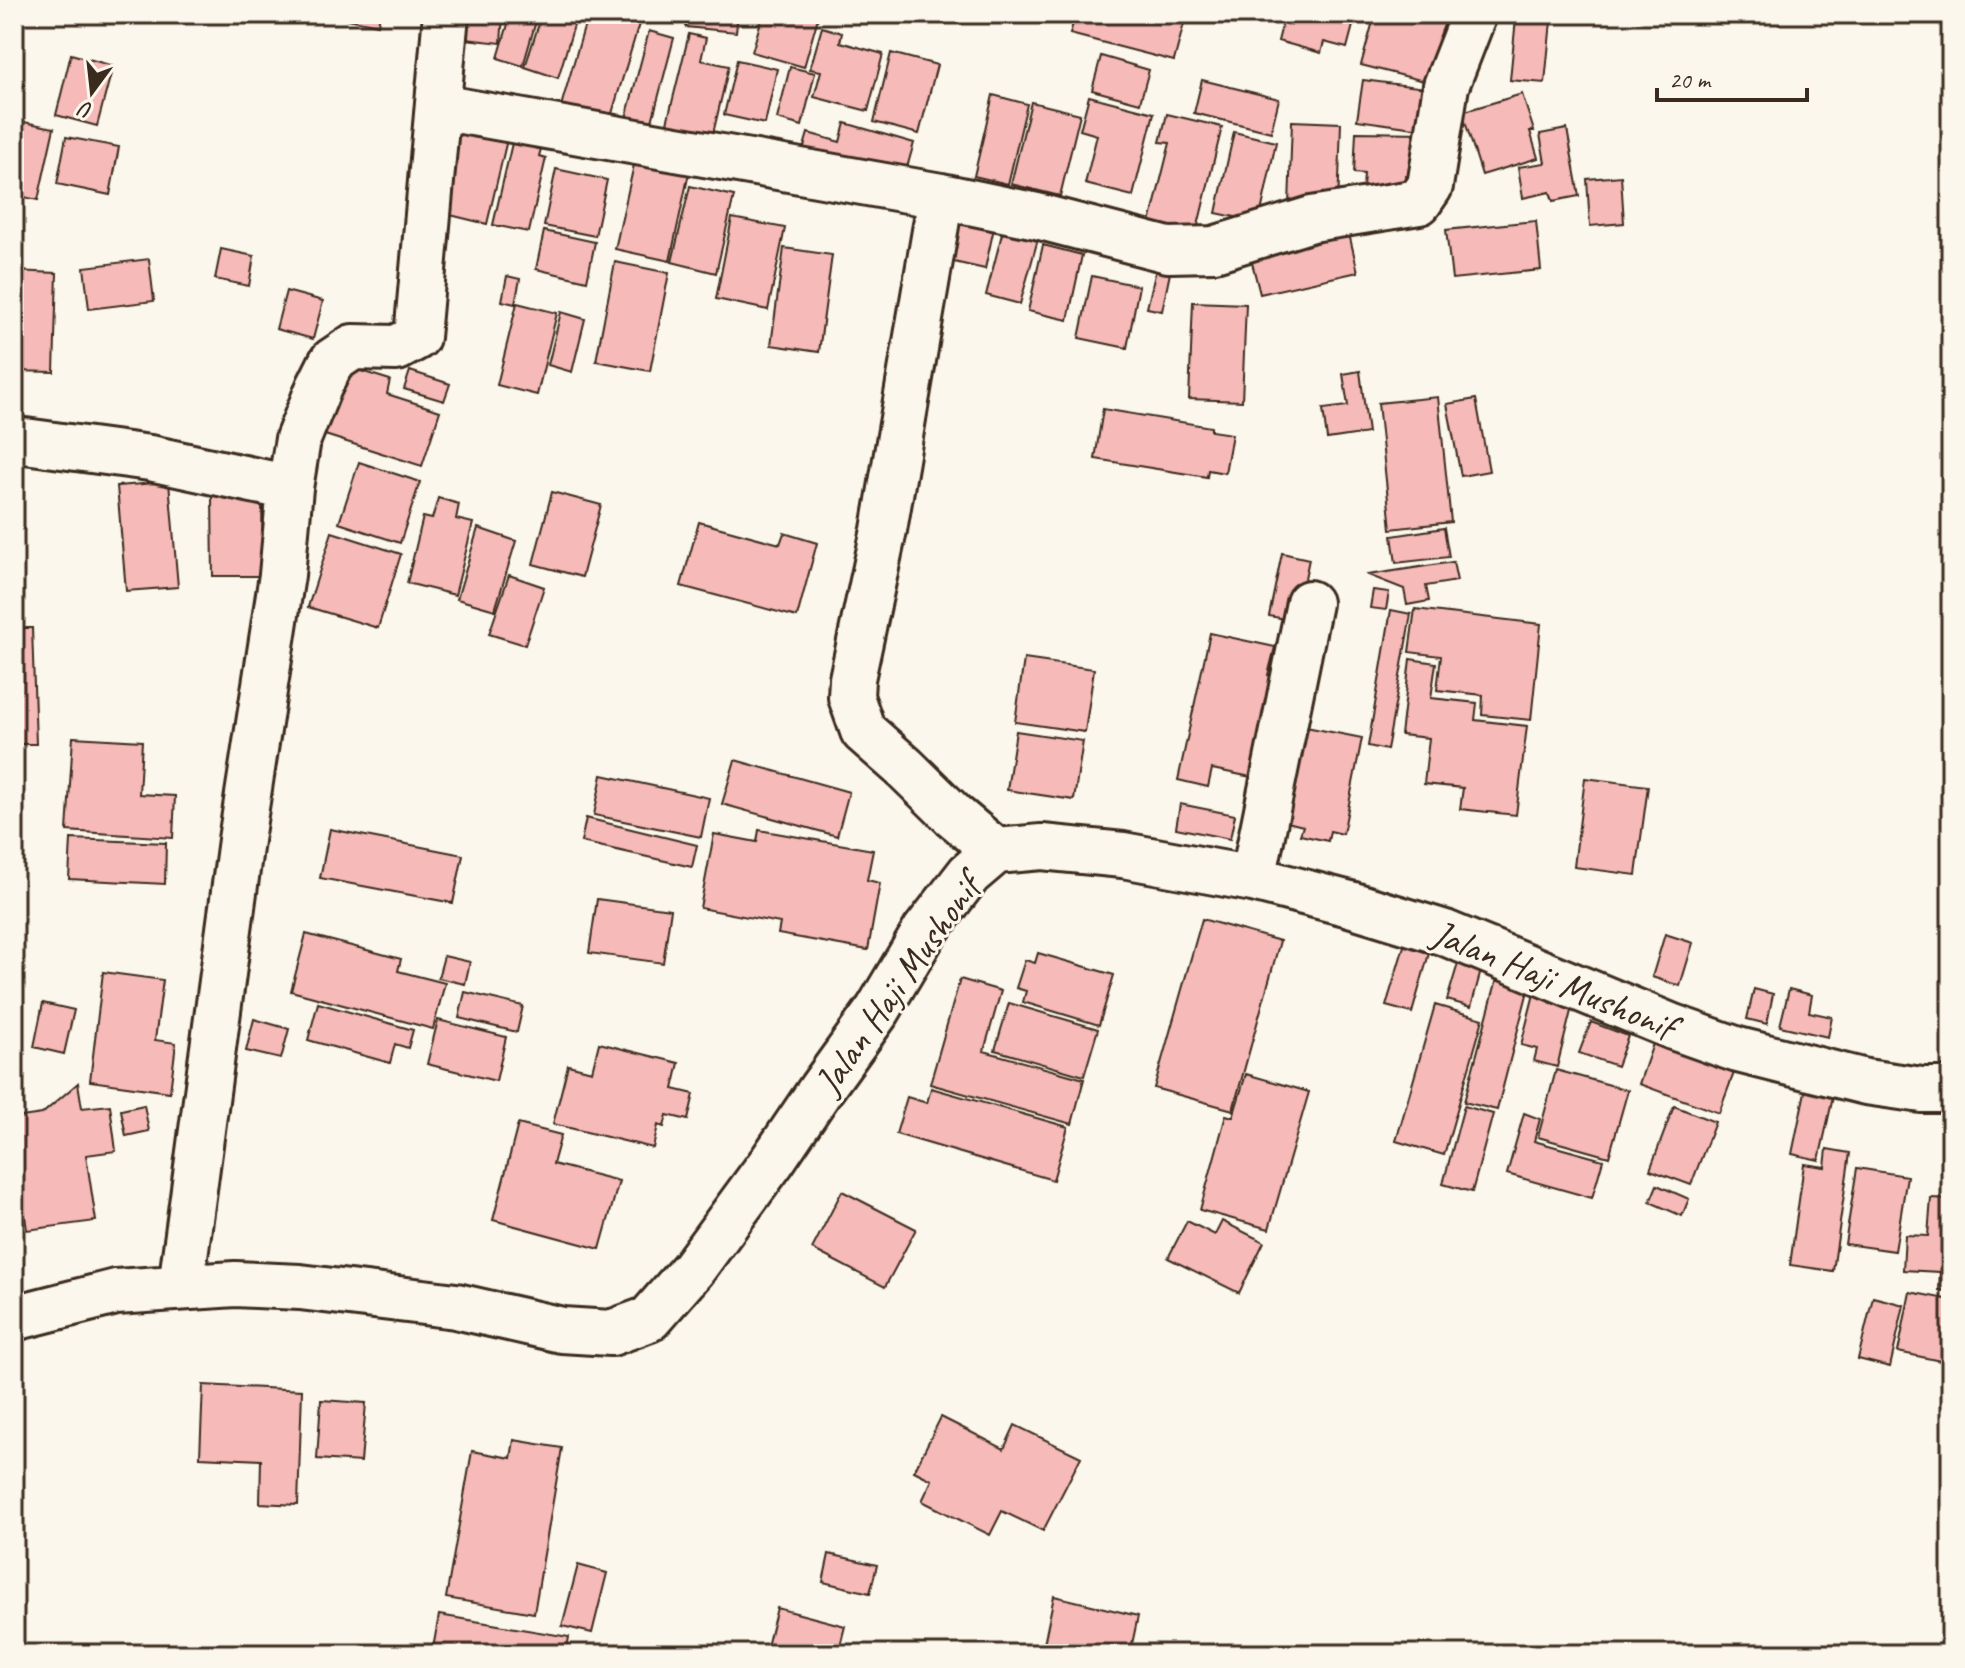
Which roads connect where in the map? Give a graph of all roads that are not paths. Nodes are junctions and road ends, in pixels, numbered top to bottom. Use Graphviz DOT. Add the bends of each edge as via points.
graph roads {
  1 [pos="446,14"];
  2 [pos="1474,14"];
  3 [pos="439,107"];
  4 [pos="941,196"];
  5 [pos="25,441"];
  6 [pos="290,488"];
  7 [pos="1309,603"];
  8 [pos="996,851"];
  9 [pos="1253,879"];
  10 [pos="1951,1090"];
  11 [pos="181,1286"];
  12 [pos="14,1318"];
  1 -- 3 [label="street"];
  2 -- 4 [label="street" via="1446,86 1430,186 1419,202 1312,219 1214,249 1168,250"];
  3 -- 4 [label="street"];
  3 -- 6 [label="street" via="417,337 397,348 353,347 332,361 298,439"];
  4 -- 8 [label="street" via="851,697 863,731"];
  5 -- 6 [label="street" via="150,458"];
  6 -- 11 [label="street"];
  7 -- 9 [label="street"];
  8 -- 9 [label="street, Jalan Haji Mushonif" via="1042,847 1123,855"];
  8 -- 11 [label="street, Jalan Haji Mushonif" via="969,874 925,931 878,1010 773,1160 649,1319 611,1333 562,1330 385,1296 300,1287"];
  9 -- 10 [label="street, Jalan Haji Mushonif" via="1445,933 1738,1050 1866,1082"];
  11 -- 12 [label="street, Jalan Haji Mushonif" via="116,1292"];
}
